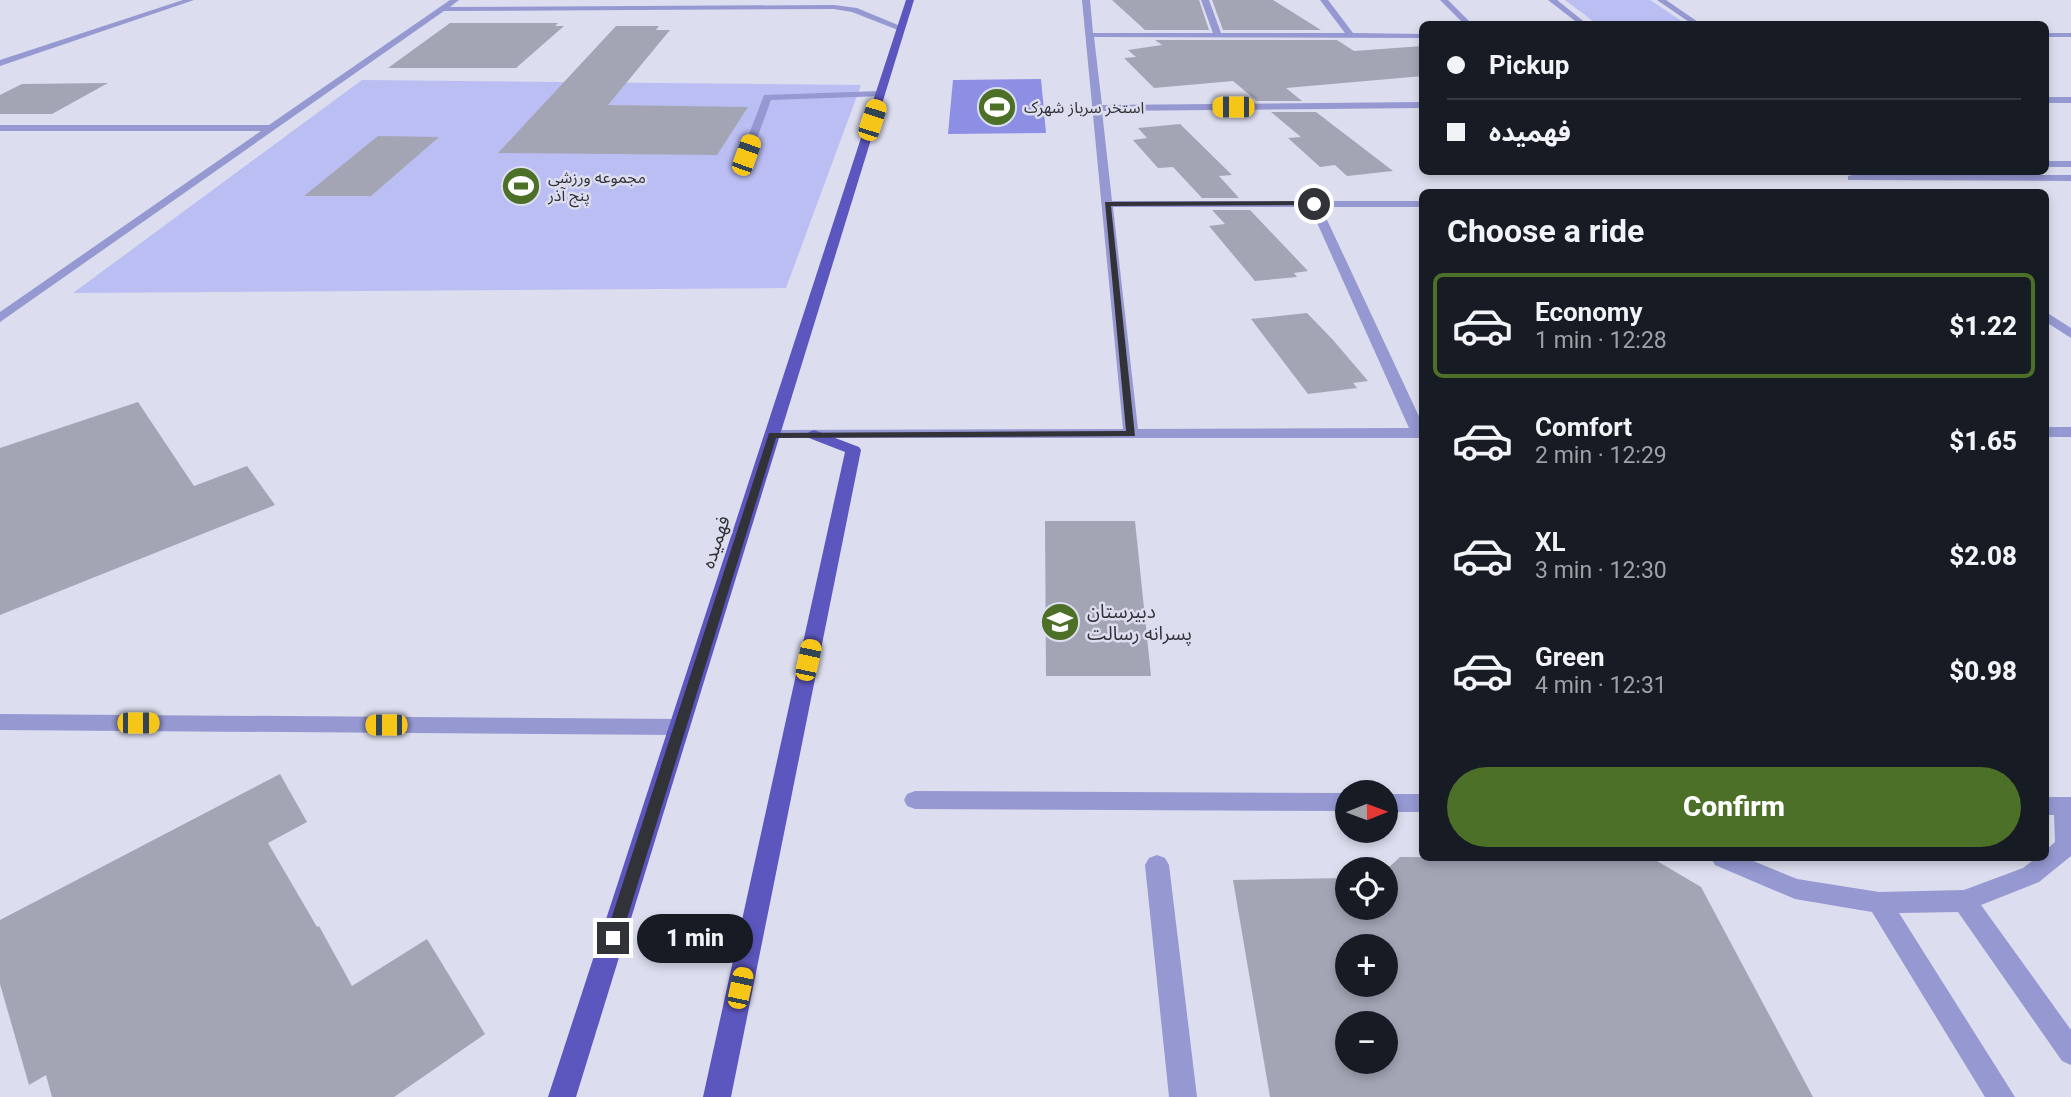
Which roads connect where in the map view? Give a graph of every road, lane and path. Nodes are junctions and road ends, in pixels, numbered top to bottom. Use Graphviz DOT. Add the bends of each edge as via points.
graph roads {
  1 [pos="171,0"];
  2 [pos="190,0"];
  3 [pos="834,0"];
  4 [pos="910,0"];
  5 [pos="1086,0"];
  6 [pos="1205,0"];
  7 [pos="1324,0"];
  8 [pos="1444,0"];
  9 [pos="1552,0"];
  10 [pos="1661,0"];
  11 [pos="450,3"];
  12 [pos="1465,21"];
  13 [pos="1579,21"];
  14 [pos="1692,21"];
  15 [pos="901,28"];
  16 [pos="1090,35"];
  17 [pos="1219,35"];
  18 [pos="1350,35"];
  19 [pos="2049,35"];
  20 [pos="2071,35"];
  21 [pos="1419,36"];
  22 [pos="0,55"];
  23 [pos="0,63"];
  24 [pos="880,94"];
  25 [pos="2049,100"];
  26 [pos="2071,100"];
  27 [pos="1419,105"];
  28 [pos="1097,108"];
  29 [pos="0,128"];
  30 [pos="270,128"];
  31 [pos="746,155"];
  32 [pos="2049,164"];
  33 [pos="2071,164"];
  34 [pos="1848,175"];
  35 [pos="2049,178"];
  36 [pos="2071,178"];
  37 [pos="1869,189"];
  38 [pos="2071,191"];
  39 [pos="1108,204"];
  40 [pos="1314,204"];
  41 [pos="1419,204"];
  42 [pos="0,318"];
  43 [pos="2049,318"];
  44 [pos="2071,334"];
  45 [pos="1419,429"];
  46 [pos="2049,432"];
  47 [pos="2071,432"];
  48 [pos="1419,433"];
  49 [pos="1131,434"];
  50 [pos="772,435"];
  51 [pos="814,435"];
  52 [pos="0,722"];
  53 [pos="680,727"];
  54 [pos="915,800"];
  55 [pos="1335,802"];
  56 [pos="1398,803"];
  57 [pos="1419,803"];
  58 [pos="2061,806"];
  59 [pos="2049,860"];
  60 [pos="1730,861"];
  61 [pos="2048,861"];
  62 [pos="1157,866"];
  63 [pos="1964,901"];
  64 [pos="1879,903"];
  65 [pos="2071,1052"];
  66 [pos="562,1097"];
  67 [pos="717,1097"];
  68 [pos="1183,1097"];
  69 [pos="2001,1097"];
  1 -- 22 [label="street"];
  2 -- 23 [label="street"];
  3 -- 11 [label="street"];
  4 -- 15 [label="main road, فهمیده"];
  5 -- 16 [label="street"];
  6 -- 17 [label="street"];
  7 -- 18 [label="street"];
  8 -- 12 [label="street"];
  9 -- 13 [label="street"];
  10 -- 14 [label="street"];
  11 -- 15 [label="street" via="834,7"];
  11 -- 30 [label="street"];
  15 -- 24 [label="main road, فهمیده"];
  16 -- 17 [label="street"];
  16 -- 28 [label="street"];
  17 -- 18 [label="street"];
  18 -- 21 [label="street"];
  19 -- 20 [label="street"];
  24 -- 31 [label="street" via="767,97"];
  24 -- 50 [label="main road, فهمیده"];
  25 -- 26 [label="street"];
  27 -- 28 [label="street"];
  28 -- 39 [label="street"];
  29 -- 30 [label="street"];
  30 -- 42 [label="street"];
  32 -- 33 [label="street"];
  34 -- 35 [label="street"];
  34 -- 37 [label="street"];
  35 -- 36 [label="street"];
  35 -- 38 [label="street"];
  39 -- 40 [label="street"];
  39 -- 49 [label="street"];
  40 -- 41 [label="street"];
  40 -- 45 [label="street"];
  43 -- 44 [label="street"];
  46 -- 47 [label="street"];
  48 -- 49 [label="street"];
  49 -- 51 [label="street"];
  50 -- 51 [label="street"];
  50 -- 53 [label="main road, فهمیده"];
  51 -- 67 [label="main road" via="853,450"];
  52 -- 53 [label="street"];
  53 -- 66 [label="main road, فهمیده"];
  54 -- 55 [label="street"];
  56 -- 57 [label="street"];
  58 -- 59 [label="street" via="2067,846"];
  60 -- 64 [label="street" via="1795,889"];
  61 -- 63 [label="street" via="2031,875"];
  62 -- 68 [label="street"];
  63 -- 64 [label="street"];
  63 -- 65 [label="street"];
  64 -- 69 [label="street"];
}
